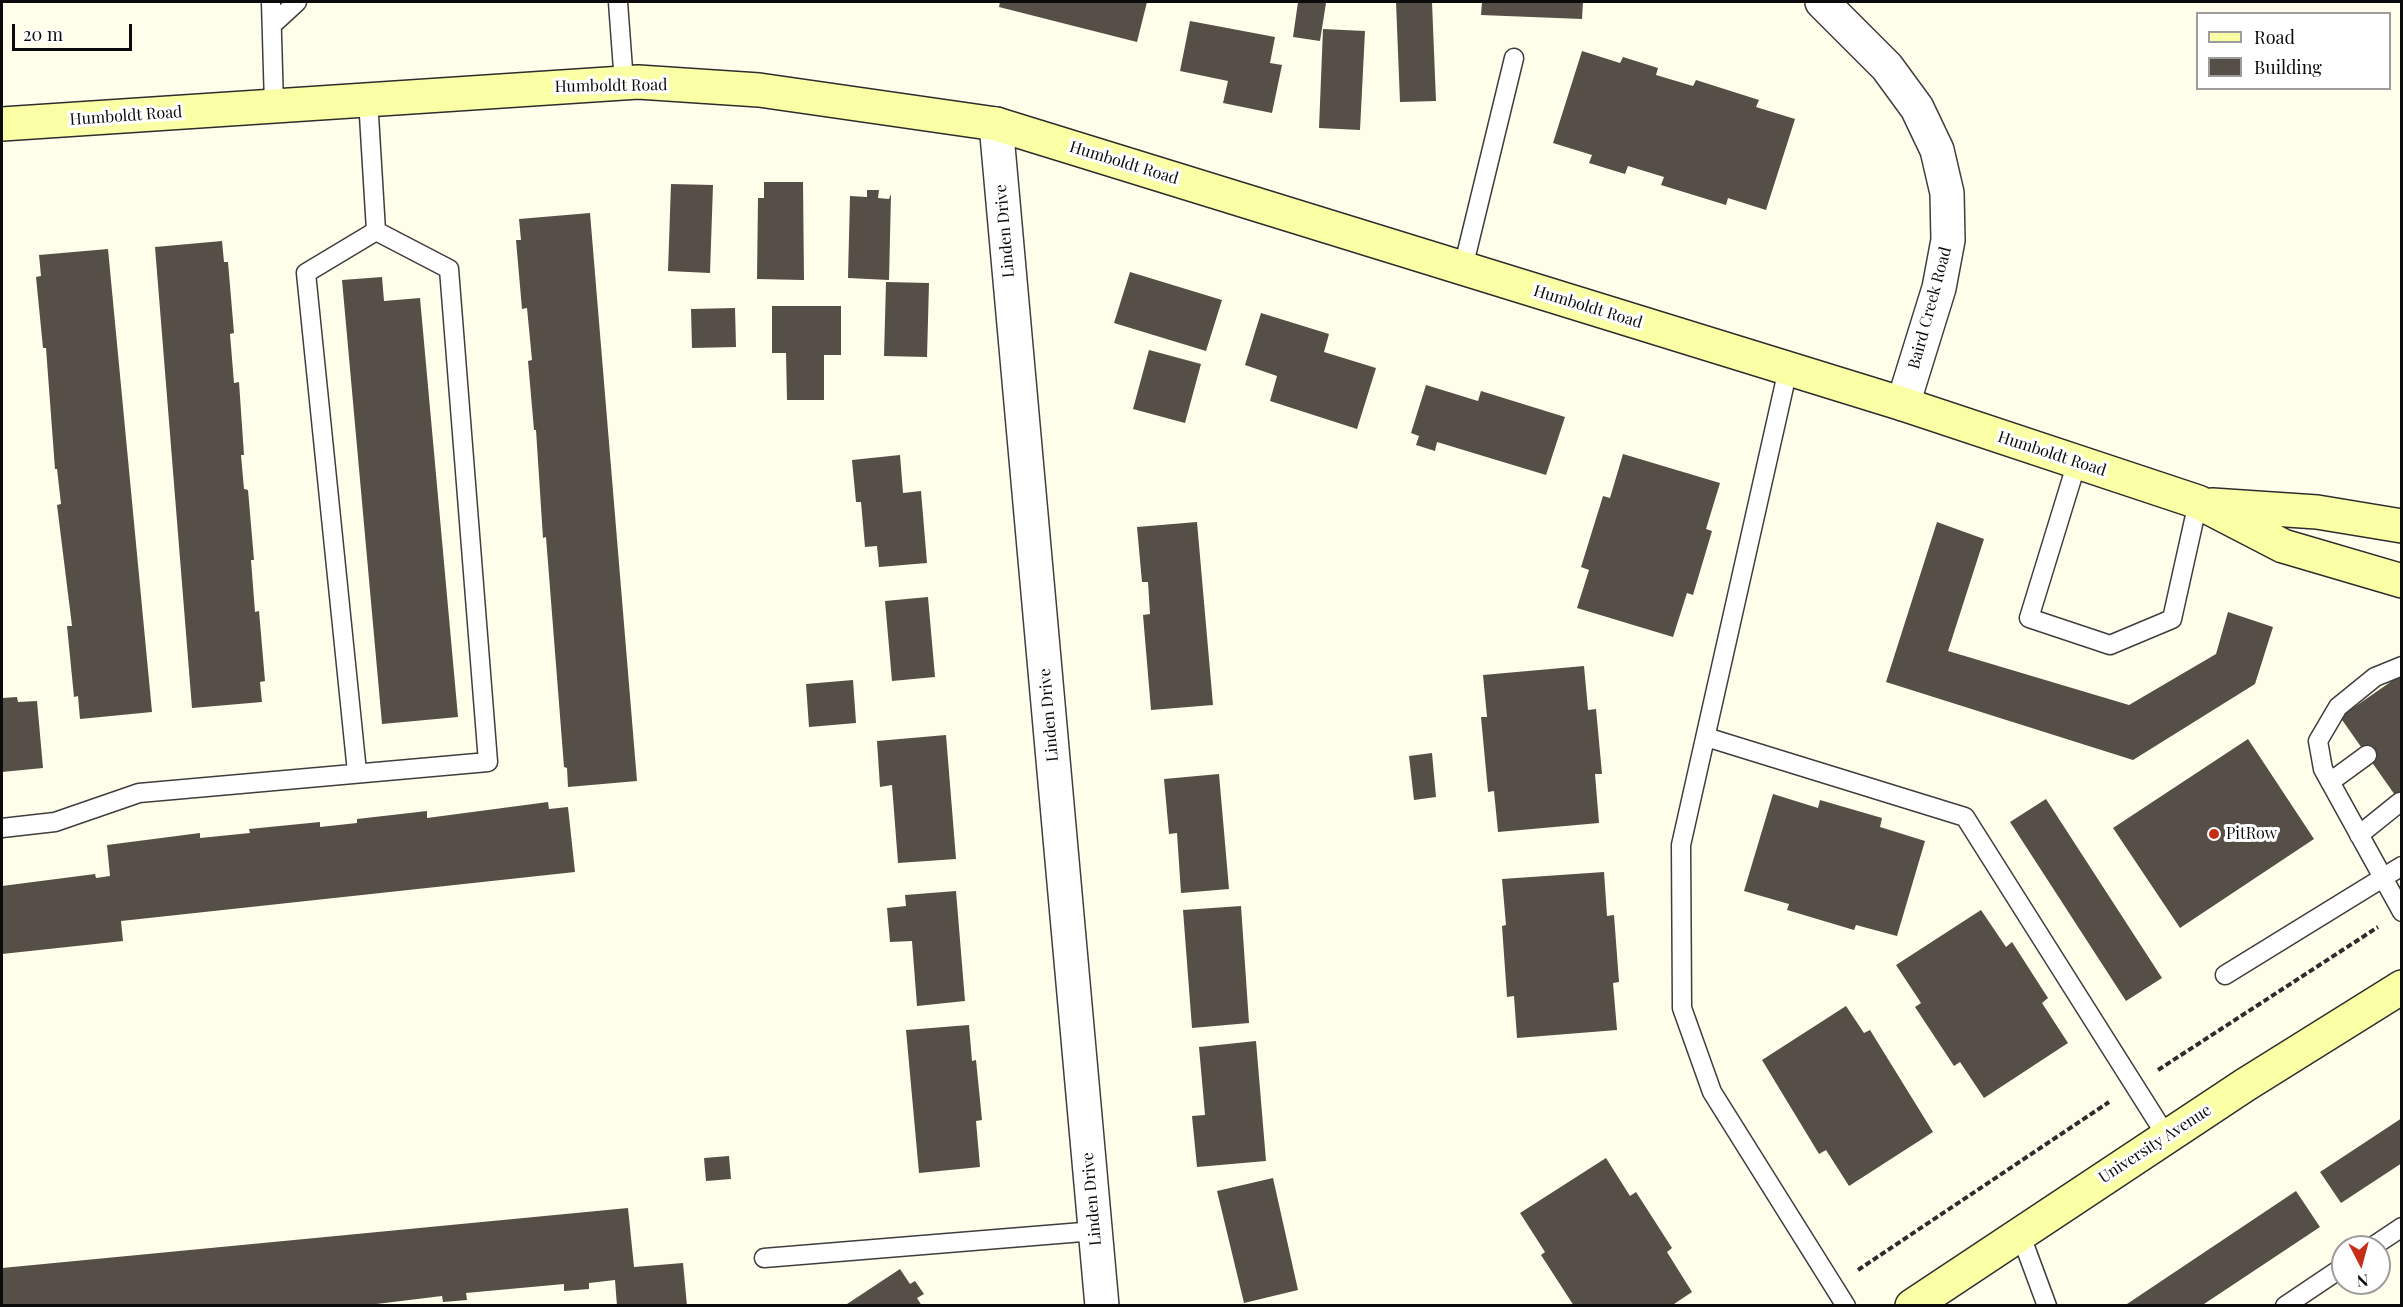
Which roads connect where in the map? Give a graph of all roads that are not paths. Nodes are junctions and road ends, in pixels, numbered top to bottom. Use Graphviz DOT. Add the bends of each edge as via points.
graph roads {
  1 [pos="271,2"];
  2 [pos="297,2"];
  3 [pos="618,2"];
  4 [pos="1822,2"];
  5 [pos="272,25"];
  6 [pos="1515,58"];
  7 [pos="624,83"];
  8 [pos="368,99"];
  9 [pos="274,105"];
  10 [pos="2,124"];
  11 [pos="996,124"];
  12 [pos="376,231"];
  13 [pos="1463,268"];
  14 [pos="1788,369"];
  15 [pos="1903,404"];
  16 [pos="2077,462"];
  17 [pos="2201,503"];
  18 [pos="2402,526"];
  19 [pos="2402,582"];
  20 [pos="2402,666"];
  21 [pos="1706,738"];
  22 [pos="2367,755"];
  23 [pos="357,772"];
  24 [pos="2330,782"];
  25 [pos="2400,802"];
  26 [pos="2,828"];
  27 [pos="2359,836"];
  28 [pos="2402,866"];
  29 [pos="2383,877"];
  30 [pos="2402,912"];
  31 [pos="2225,975"];
  32 [pos="2402,987"];
  33 [pos="2167,1137"];
  34 [pos="1095,1231"];
  35 [pos="2020,1233"];
  36 [pos="764,1258"];
  37 [pos="2331,1275"];
  38 [pos="1102,1305"];
  39 [pos="1846,1305"];
  40 [pos="1912,1305"];
  41 [pos="2047,1305"];
  42 [pos="2285,1305"];
  1 -- 5 [label="lane"];
  2 -- 5 [label="lane"];
  3 -- 7 [label="lane"];
  4 -- 15 [label="street, Baird Creek Road" via="1887,67 1917,108 1937,150 1947,193 1948,240 1939,288"];
  5 -- 9 [label="lane"];
  6 -- 13 [label="lane"];
  7 -- 8 [label="street, Humboldt Road"];
  7 -- 11 [label="street, Humboldt Road" via="759,90"];
  8 -- 9 [label="street, Humboldt Road"];
  8 -- 12 [label="lane"];
  9 -- 10 [label="street, Humboldt Road"];
  11 -- 13 [label="street, Humboldt Road"];
  11 -- 34 [label="street, Linden Drive"];
  12 -- 23 [label="lane" via="306,273"];
  12 -- 23 [label="lane" via="449,269 488,762"];
  13 -- 14 [label="street, Humboldt Road"];
  14 -- 15 [label="street, Humboldt Road"];
  14 -- 21 [label="lane"];
  15 -- 16 [label="street, Humboldt Road"];
  16 -- 17 [label="street, Humboldt Road"];
  16 -- 17 [label="lane" via="2029,618 2110,645 2172,619"];
  17 -- 18 [label="street, Humboldt Road" via="2294,509"];
  17 -- 19 [label="street, Humboldt Road" via="2283,546"];
  20 -- 24 [label="lane" via="2375,677 2338,707 2318,741 2322,769"];
  21 -- 33 [label="lane" via="1965,817"];
  21 -- 39 [label="lane" via="1681,845 1682,1008 1712,1092"];
  22 -- 24 [label="lane"];
  23 -- 26 [label="lane" via="139,793 55,822"];
  24 -- 27 [label="lane"];
  25 -- 27 [label="lane"];
  27 -- 29 [label="lane"];
  28 -- 29 [label="lane"];
  29 -- 30 [label="lane"];
  29 -- 31 [label="lane"];
  32 -- 33 [label="street, University Avenue"];
  33 -- 35 [label="street, University Avenue"];
  34 -- 36 [label="lane"];
  34 -- 38 [label="street, Linden Drive"];
  35 -- 40 [label="street, University Avenue"];
  35 -- 41 [label="lane"];
  37 -- 42 [label="lane"];
}
